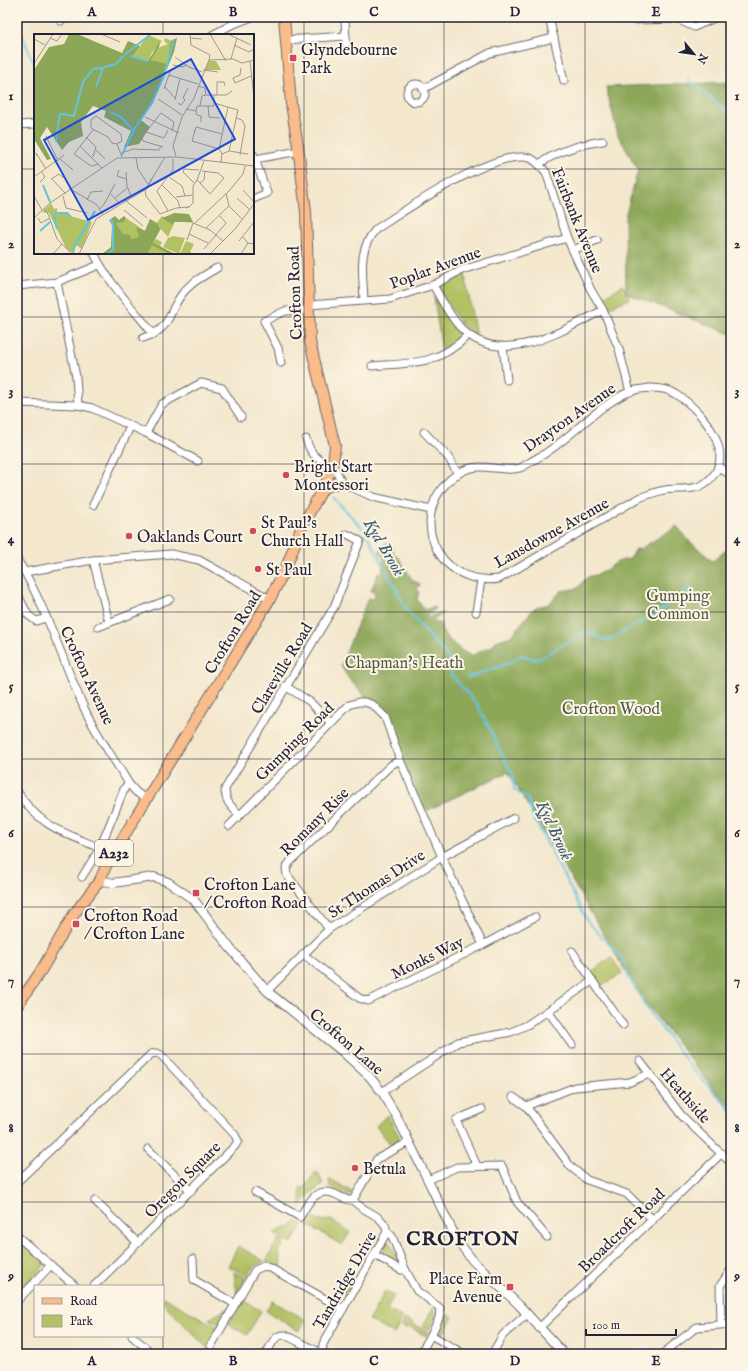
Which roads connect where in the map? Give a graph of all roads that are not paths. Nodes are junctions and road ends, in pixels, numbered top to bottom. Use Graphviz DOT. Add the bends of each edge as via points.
graph roads {
  1 [pos="252,17"];
  2 [pos="284,17"];
  3 [pos="345,17"];
  4 [pos="549,17"];
  5 [pos="606,17"];
  6 [pos="717,17"];
  7 [pos="214,34"];
  8 [pos="554,38"];
  9 [pos="285,40"];
  10 [pos="564,81"];
  11 [pos="423,89"];
  12 [pos="34,124"];
  13 [pos="17,125"];
  14 [pos="603,141"];
  15 [pos="299,151"];
  16 [pos="254,156"];
  17 [pos="539,164"];
  18 [pos="254,199"];
  19 [pos="567,238"];
  20 [pos="597,240"];
  21 [pos="573,250"];
  22 [pos="94,254"];
  23 [pos="99,264"];
  24 [pos="217,268"];
  25 [pos="57,282"];
  26 [pos="433,285"];
  27 [pos="17,286"];
  28 [pos="364,300"];
  29 [pos="309,307"];
  30 [pos="603,310"];
  31 [pos="154,335"];
  32 [pos="468,335"];
  33 [pos="143,338"];
  34 [pos="503,347"];
  35 [pos="281,363"];
  36 [pos="372,366"];
  37 [pos="508,380"];
  38 [pos="630,392"];
  39 [pos="17,403"];
  40 [pos="78,405"];
  41 [pos="241,417"];
  42 [pos="130,427"];
  43 [pos="424,432"];
  44 [pos="146,433"];
  45 [pos="306,439"];
  46 [pos="198,461"];
  47 [pos="332,466"];
  48 [pos="718,467"];
  49 [pos="458,474"];
  50 [pos="731,475"];
  51 [pos="342,483"];
  52 [pos="322,490"];
  53 [pos="94,505"];
  54 [pos="431,510"];
  55 [pos="347,534"];
  56 [pos="17,559"];
  57 [pos="92,560"];
  58 [pos="25,572"];
  59 [pos="481,580"];
  60 [pos="17,593"];
  61 [pos="170,599"];
  62 [pos="270,599"];
  63 [pos="476,612"];
  64 [pos="46,618"];
  65 [pos="109,622"];
  66 [pos="98,627"];
  67 [pos="285,686"];
  68 [pos="331,723"];
  69 [pos="400,760"];
  70 [pos="130,784"];
  71 [pos="17,792"];
  72 [pos="146,799"];
  73 [pos="240,815"];
  74 [pos="514,818"];
  75 [pos="229,826"];
  76 [pos="100,848"];
  77 [pos="442,857"];
  78 [pos="82,877"];
  79 [pos="100,880"];
  80 [pos="535,917"];
  81 [pos="329,929"];
  82 [pos="483,945"];
  83 [pos="572,951"];
  84 [pos="304,954"];
  85 [pos="592,981"];
  86 [pos="267,991"];
  87 [pos="17,1006"];
  88 [pos="548,1011"];
  89 [pos="623,1025"];
  90 [pos="572,1045"];
  91 [pos="640,1061"];
  92 [pos="648,1074"];
  93 [pos="382,1092"];
  94 [pos="513,1097"];
  95 [pos="526,1106"];
  96 [pos="482,1109"];
  97 [pos="409,1142"];
  98 [pos="148,1148"];
  99 [pos="722,1153"];
  100 [pos="731,1163"];
  101 [pos="477,1166"];
  102 [pos="428,1180"];
  103 [pos="17,1182"];
  104 [pos="191,1191"];
  105 [pos="255,1192"];
  106 [pos="353,1200"];
  107 [pos="95,1201"];
  108 [pos="653,1220"];
  109 [pos="387,1232"];
  110 [pos="17,1236"];
  111 [pos="547,1237"];
  112 [pos="138,1243"];
  113 [pos="374,1255"];
  114 [pos="193,1259"];
  115 [pos="51,1265"];
  116 [pos="406,1268"];
  117 [pos="731,1270"];
  118 [pos="75,1285"];
  119 [pos="95,1285"];
  120 [pos="17,1301"];
  121 [pos="235,1304"];
  122 [pos="344,1309"];
  123 [pos="527,1314"];
  124 [pos="720,1324"];
  125 [pos="731,1324"];
  126 [pos="539,1328"];
  127 [pos="431,1335"];
  128 [pos="133,1337"];
  129 [pos="211,1346"];
  130 [pos="322,1353"];
  131 [pos="153,1354"];
  132 [pos="266,1354"];
  133 [pos="420,1354"];
  134 [pos="464,1354"];
  135 [pos="492,1354"];
  136 [pos="564,1354"];
  137 [pos="662,1354"];
  1 -- 7 [label="street"];
  2 -- 9 [label="main road, Crofton Road / A232"];
  3 -- 9 [label="street" via="346,40"];
  4 -- 8 [label="street"];
  5 -- 6 [label="street" via="633,20 677,19 694,27"];
  8 -- 10 [label="street"];
  8 -- 11 [label="street" via="490,53"];
  9 -- 15 [label="main road, Crofton Road / A232" via="291,104"];
  12 -- 13 [label="street"];
  14 -- 17 [label="street" via="570,149"];
  15 -- 16 [label="street"];
  15 -- 29 [label="main road, Crofton Road / A232" via="308,246"];
  16 -- 18 [label="street" via="267,193"];
  17 -- 19 [label="street, Fairbank Avenue" via="546,172"];
  17 -- 28 [label="street, Fairbank Avenue" via="530,158 518,158 487,166 437,190 376,230 362,254"];
  19 -- 21 [label="street, Fairbank Avenue"];
  19 -- 26 [label="street, Poplar Avenue" via="462,270"];
  20 -- 21 [label="street"];
  21 -- 30 [label="street, Fairbank Avenue"];
  22 -- 23 [label="street"];
  23 -- 25 [label="street"];
  23 -- 31 [label="street" via="118,292"];
  24 -- 31 [label="street" via="183,293 166,324"];
  25 -- 27 [label="street"];
  25 -- 40 [label="street" via="76,377"];
  26 -- 28 [label="street, Poplar Avenue" via="390,299"];
  26 -- 32 [label="street" via="459,326"];
  28 -- 29 [label="street, Poplar Avenue"];
  29 -- 35 [label="street, Poplar Avenue" via="285,311 264,321 278,348"];
  29 -- 47 [label="main road, Crofton Road / A232" via="310,342 335,446"];
  30 -- 34 [label="street" via="540,341"];
  30 -- 38 [label="street, Fairbank Avenue" via="619,349"];
  31 -- 33 [label="street"];
  32 -- 34 [label="street"];
  32 -- 36 [label="street" via="458,345 434,359"];
  34 -- 37 [label="street"];
  38 -- 48 [label="street, Drayton Avenue" via="650,388 676,393 704,418 721,450"];
  38 -- 49 [label="street, Drayton Avenue" via="615,400 549,451 520,468 477,467"];
  39 -- 40 [label="street"];
  40 -- 42 [label="street" via="92,408"];
  41 -- 44 [label="street" via="222,388 201,383 162,404"];
  42 -- 44 [label="street"];
  42 -- 53 [label="street"];
  43 -- 49 [label="street" via="448,457"];
  44 -- 46 [label="street"];
  45 -- 47 [label="street" via="310,452"];
  47 -- 51 [label="street"];
  47 -- 52 [label="main road, Crofton Road / A232"];
  48 -- 50 [label="street"];
  48 -- 59 [label="street, Lansdowne Avenue" via="713,476 699,487 664,490 639,498 499,579"];
  49 -- 54 [label="street, Drayton Avenue" via="439,493"];
  51 -- 52 [label="street"];
  51 -- 54 [label="street" via="373,497"];
  52 -- 62 [label="main road, Crofton Road / A232" via="301,528 288,565"];
  54 -- 59 [label="street, Lansdowne Avenue" via="430,531 438,553 458,572"];
  55 -- 67 [label="street, Clareville Road" via="360,541 334,607"];
  56 -- 58 [label="street, Crofton Avenue"];
  57 -- 58 [label="street"];
  57 -- 62 [label="street" via="171,554 199,560"];
  57 -- 65 [label="street"];
  58 -- 64 [label="street, Crofton Avenue"];
  59 -- 63 [label="street"];
  60 -- 64 [label="street, Crofton Avenue" via="28,615 36,621"];
  61 -- 65 [label="street"];
  62 -- 72 [label="main road, Crofton Road / A232"];
  64 -- 70 [label="street, Crofton Avenue" via="86,712"];
  65 -- 66 [label="street"];
  67 -- 68 [label="street" via="309,701"];
  67 -- 73 [label="street, Clareville Road" via="225,788 228,803"];
  68 -- 69 [label="street, Gumping Road" via="349,705 359,702 372,705 385,717"];
  68 -- 73 [label="street, Gumping Road"];
  69 -- 77 [label="street"];
  69 -- 81 [label="street, Romany Rise" via="391,765 286,868 287,875"];
  70 -- 72 [label="street, Crofton Avenue"];
  70 -- 76 [label="street" via="125,787"];
  71 -- 76 [label="street" via="31,812 40,819"];
  72 -- 79 [label="main road, Crofton Road / A232"];
  73 -- 75 [label="street, Gumping Road"];
  74 -- 77 [label="street, St Thomas Drive"];
  76 -- 78 [label="street"];
  77 -- 81 [label="street, St Thomas Drive"];
  77 -- 82 [label="street, Monks Way"];
  79 -- 86 [label="street, Crofton Lane" via="113,883 154,877 168,882 199,905 230,948"];
  79 -- 87 [label="main road, Crofton Road / A232" via="74,914"];
  80 -- 82 [label="street"];
  81 -- 84 [label="street, St Thomas Drive"];
  82 -- 84 [label="street, Monks Way" via="368,1001 359,998"];
  83 -- 85 [label="street"];
  84 -- 86 [label="street, St Thomas Drive"];
  85 -- 88 [label="street"];
  85 -- 89 [label="street"];
  86 -- 93 [label="street, Crofton Lane" via="359,1066"];
  88 -- 90 [label="street"];
  88 -- 93 [label="street" via="520,1029 458,1042"];
  91 -- 92 [label="street, Heathside"];
  92 -- 95 [label="street" via="630,1082 575,1087"];
  92 -- 99 [label="street, Heathside" via="682,1116"];
  93 -- 97 [label="street, Crofton Lane"];
  94 -- 95 [label="street"];
  95 -- 108 [label="street" via="571,1167 588,1180 627,1194"];
  96 -- 101 [label="street" via="456,1120"];
  97 -- 102 [label="street, Crofton Lane"];
  97 -- 106 [label="street" via="377,1159"];
  98 -- 104 [label="street"];
  99 -- 100 [label="street, Heathside"];
  99 -- 108 [label="street, Broadcroft Road"];
  101 -- 102 [label="street" via="457,1166"];
  101 -- 111 [label="street" via="502,1166 517,1202"];
  102 -- 123 [label="street, Crofton Lane" via="464,1252"];
  103 -- 104 [label="street, Oregon Square" via="151,1054 157,1053 238,1141"];
  104 -- 112 [label="street, Oregon Square"];
  105 -- 106 [label="street" via="300,1217 311,1198 318,1194 327,1192"];
  106 -- 109 [label="street, Tandridge Drive" via="358,1207 381,1219"];
  107 -- 112 [label="street"];
  108 -- 126 [label="street, Broadcroft Road"];
  109 -- 113 [label="street, Tandridge Drive"];
  109 -- 116 [label="street" via="392,1236"];
  110 -- 115 [label="street"];
  112 -- 119 [label="street, Oregon Square"];
  113 -- 116 [label="street" via="400,1270"];
  113 -- 122 [label="street, Tandridge Drive"];
  114 -- 121 [label="street" via="194,1280"];
  115 -- 118 [label="street"];
  115 -- 120 [label="street"];
  116 -- 127 [label="street" via="417,1291 440,1308 440,1318"];
  117 -- 124 [label="street" via="720,1286"];
  121 -- 122 [label="street" via="255,1270 264,1266 272,1268"];
  121 -- 129 [label="street"];
  122 -- 130 [label="street, Tandridge Drive" via="323,1344"];
  123 -- 126 [label="street, Crofton Lane"];
  123 -- 135 [label="street" via="503,1335"];
  124 -- 125 [label="street"];
  124 -- 137 [label="street" via="697,1327"];
  126 -- 136 [label="street, Crofton Lane"];
  127 -- 133 [label="street"];
  127 -- 134 [label="street"];
  128 -- 131 [label="street"];
  130 -- 132 [label="street" via="281,1334 276,1336"];
}
